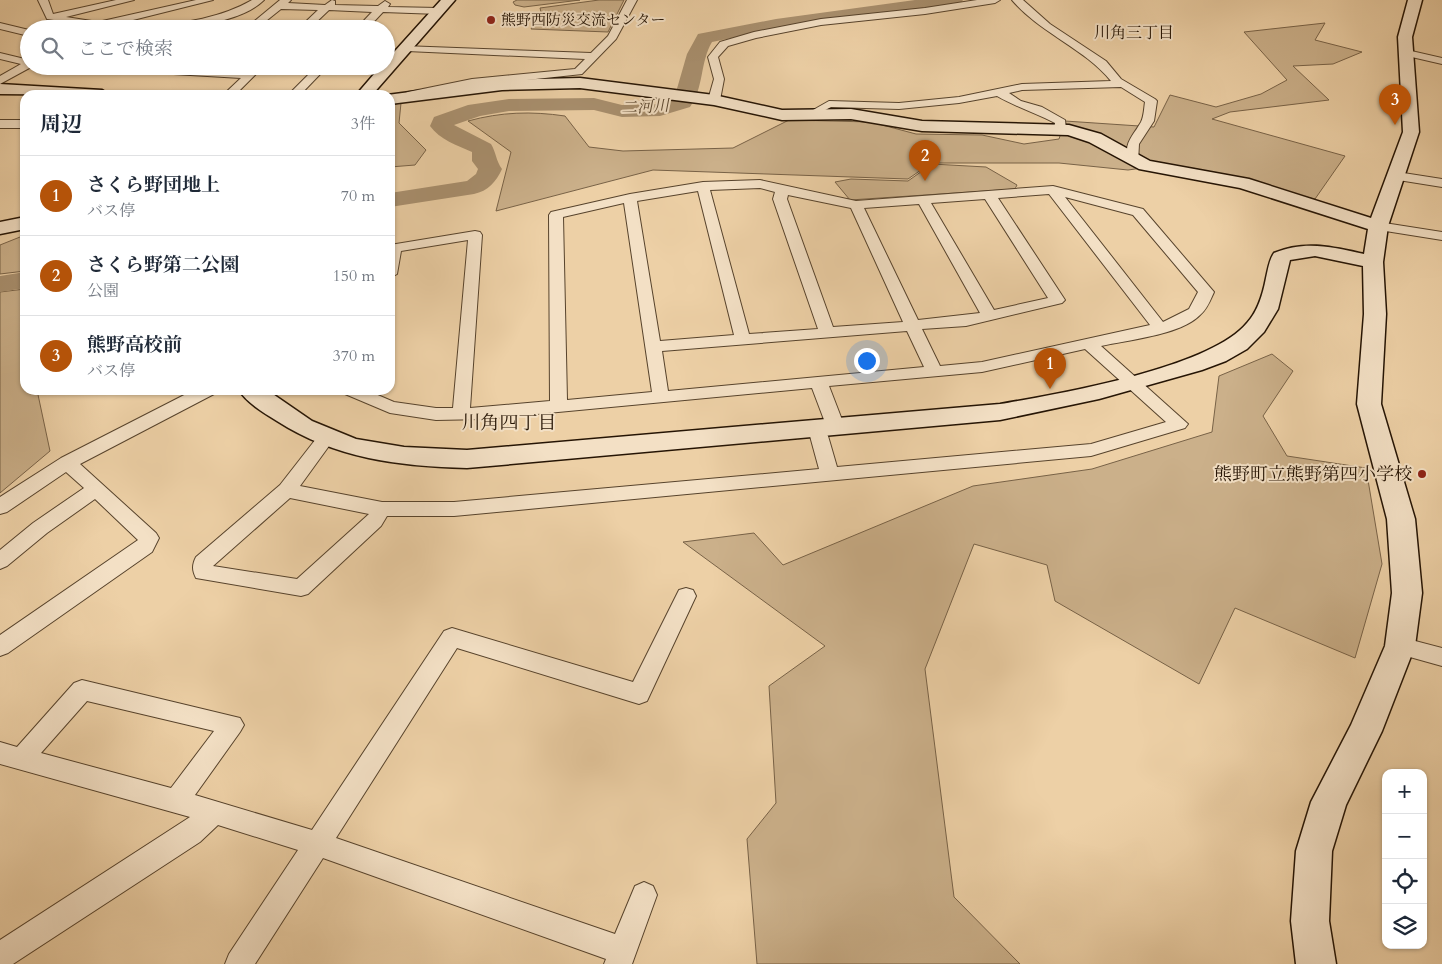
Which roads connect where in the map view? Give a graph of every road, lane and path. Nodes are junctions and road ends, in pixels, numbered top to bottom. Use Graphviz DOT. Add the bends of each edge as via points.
graph roads {
  1 [pos="43,0"];
  2 [pos="129,0"];
  3 [pos="208,0"];
  4 [pos="259,0"];
  5 [pos="336,0"];
  6 [pos="390,0"];
  7 [pos="632,0"];
  8 [pos="995,0"];
  9 [pos="1017,0"];
  10 [pos="1415,0"];
  11 [pos="282,3"];
  12 [pos="443,6"];
  13 [pos="328,8"];
  14 [pos="380,9"];
  15 [pos="50,18"];
  16 [pos="64,20"];
  17 [pos="120,20"];
  18 [pos="201,20"];
  19 [pos="261,20"];
  20 [pos="314,20"];
  21 [pos="370,20"];
  22 [pos="0,26"];
  23 [pos="20,31"];
  24 [pos="407,48"];
  25 [pos="1407,53"];
  26 [pos="0,56"];
  27 [pos="593,56"];
  28 [pos="395,61"];
  29 [pos="1442,61"];
  30 [pos="20,62"];
  31 [pos="20,69"];
  32 [pos="250,75"];
  33 [pos="314,75"];
  34 [pos="382,75"];
  35 [pos="0,81"];
  36 [pos="1122,84"];
  37 [pos="0,89"];
  38 [pos="20,90"];
  39 [pos="234,90"];
  40 [pos="299,90"];
  41 [pos="369,90"];
  42 [pos="999,92"];
  43 [pos="395,99"];
  44 [pos="395,99"];
  45 [pos="707,100"];
  46 [pos="812,114"];
  47 [pos="0,124"];
  48 [pos="20,124"];
  49 [pos="1060,129"];
  50 [pos="1134,159"];
  51 [pos="1397,176"];
  52 [pos="1442,183"];
  53 [pos="703,186"];
  54 [pos="782,190"];
  55 [pos="1053,190"];
  56 [pos="990,196"];
  57 [pos="630,198"];
  58 [pos="923,200"];
  59 [pos="856,205"];
  60 [pos="20,223"];
  61 [pos="1378,226"];
  62 [pos="0,228"];
  63 [pos="1442,236"];
  64 [pos="395,248"];
  65 [pos="1373,262"];
  66 [pos="989,316"];
  67 [pos="913,326"];
  68 [pos="1160,328"];
  69 [pos="828,333"];
  70 [pos="743,340"];
  71 [pos="1090,345"];
  72 [pos="653,347"];
  73 [pos="935,373"];
  74 [pos="1133,382"];
  75 [pos="820,383"];
  76 [pos="198,395"];
  77 [pos="257,395"];
  78 [pos="366,395"];
  79 [pos="661,397"];
  80 [pos="559,406"];
  81 [pos="461,412"];
  82 [pos="827,431"];
  83 [pos="325,439"];
  84 [pos="67,462"];
  85 [pos="830,474"];
  86 [pos="96,489"];
  87 [pos="287,490"];
  88 [pos="0,507"];
  89 [pos="382,509"];
  90 [pos="0,561"];
  91 [pos="686,596"];
  92 [pos="1400,646"];
  93 [pos="0,647"];
  94 [pos="1442,656"];
  95 [pos="6,756"];
  96 [pos="176,801"];
  97 [pos="214,812"];
  98 [pos="318,844"];
  99 [pos="644,896"];
  100 [pos="0,956"];
  101 [pos="620,958"];
  102 [pos="239,964"];
  103 [pos="1316,964"];
  1 -- 15 [label="street"];
  2 -- 15 [label="street"];
  3 -- 17 [label="street"];
  4 -- 18 [label="street" via="232,13"];
  5 -- 13 [label="street"];
  6 -- 14 [label="street"];
  7 -- 27 [label="street" via="612,37"];
  8 -- 45 [label="street" via="821,22 724,44 713,57 720,79"];
  9 -- 36 [label="street" via="1047,26 1102,63"];
  10 -- 25 [label="street" via="1405,37"];
  11 -- 13 [label="street"];
  11 -- 19 [label="street"];
  12 -- 14 [label="street"];
  12 -- 24 [label="street"];
  13 -- 14 [label="street"];
  13 -- 20 [label="street"];
  14 -- 21 [label="street"];
  15 -- 16 [label="street"];
  22 -- 23 [label="street"];
  24 -- 27 [label="street"];
  24 -- 28 [label="street"];
  25 -- 29 [label="street"];
  25 -- 51 [label="street" via="1411,132"];
  26 -- 30 [label="street"];
  27 -- 43 [label="street" via="578,72 497,77 447,85"];
  31 -- 35 [label="street"];
  32 -- 39 [label="street"];
  33 -- 40 [label="street"];
  34 -- 41 [label="street"];
  36 -- 42 [label="street"];
  36 -- 50 [label="street" via="1151,101 1148,121 1133,144"];
  37 -- 38 [label="street"];
  42 -- 46 [label="street" via="899,106 829,104"];
  42 -- 49 [label="street" via="1017,103 1051,114 1062,122"];
  44 -- 45 [label="street" via="502,85 580,83"];
  45 -- 46 [label="street" via="782,115"];
  46 -- 49 [label="street" via="864,115 922,126"];
  47 -- 48 [label="street"];
  49 -- 50 [label="street" via="1095,138"];
  50 -- 61 [label="street" via="1161,170 1243,183"];
  51 -- 52 [label="street"];
  51 -- 61 [label="street"];
  53 -- 54 [label="street" via="760,184"];
  53 -- 57 [label="street"];
  53 -- 70 [label="street"];
  54 -- 59 [label="street"];
  54 -- 69 [label="street" via="780,199"];
  55 -- 56 [label="street"];
  55 -- 68 [label="street"];
  55 -- 68 [label="street" via="1138,212 1206,292 1201,307 1185,320"];
  56 -- 58 [label="street"];
  56 -- 66 [label="street" via="1058,300"];
  57 -- 72 [label="street"];
  57 -- 80 [label="street" via="556,215"];
  58 -- 59 [label="street"];
  58 -- 66 [label="street"];
  59 -- 67 [label="street"];
  60 -- 62 [label="street"];
  61 -- 63 [label="street"];
  61 -- 65 [label="street"];
  64 -- 81 [label="street" via="475,235"];
  65 -- 74 [label="street" via="1306,249 1281,257 1272,302 1247,337 1230,350 1199,364"];
  65 -- 92 [label="street" via="1375,314 1369,404 1401,519 1407,593"];
  66 -- 67 [label="street"];
  67 -- 69 [label="street"];
  67 -- 73 [label="street"];
  68 -- 71 [label="street"];
  69 -- 70 [label="street"];
  70 -- 72 [label="street"];
  71 -- 73 [label="street"];
  71 -- 74 [label="street"];
  72 -- 79 [label="street"];
  73 -- 75 [label="street"];
  74 -- 82 [label="street" via="1000,412"];
  74 -- 85 [label="street" via="1179,424 1091,450"];
  75 -- 79 [label="street"];
  75 -- 82 [label="street"];
  76 -- 84 [label="street"];
  77 -- 83 [label="street" via="280,415"];
  78 -- 81 [label="street" via="390,407 436,414"];
  79 -- 80 [label="street"];
  80 -- 81 [label="street"];
  82 -- 83 [label="street" via="467,459 403,458 348,448"];
  82 -- 85 [label="street"];
  83 -- 87 [label="street"];
  84 -- 86 [label="street"];
  84 -- 88 [label="street"];
  85 -- 89 [label="street" via="454,509"];
  86 -- 90 [label="street"];
  86 -- 93 [label="street" via="149,538 144,547"];
  87 -- 89 [label="street"];
  87 -- 89 [label="street" via="203,563 203,572 301,588 374,521"];
  91 -- 98 [label="street" via="639,694 452,637"];
  92 -- 94 [label="street"];
  92 -- 103 [label="street" via="1365,731 1329,802 1314,851 1310,922"];
  95 -- 96 [label="street"];
  95 -- 96 [label="street" via="82,690 232,725"];
  96 -- 97 [label="street"];
  97 -- 98 [label="street"];
  97 -- 100 [label="street" via="191,833"];
  98 -- 101 [label="street"];
  98 -- 102 [label="street"];
  99 -- 101 [label="street"];
}
